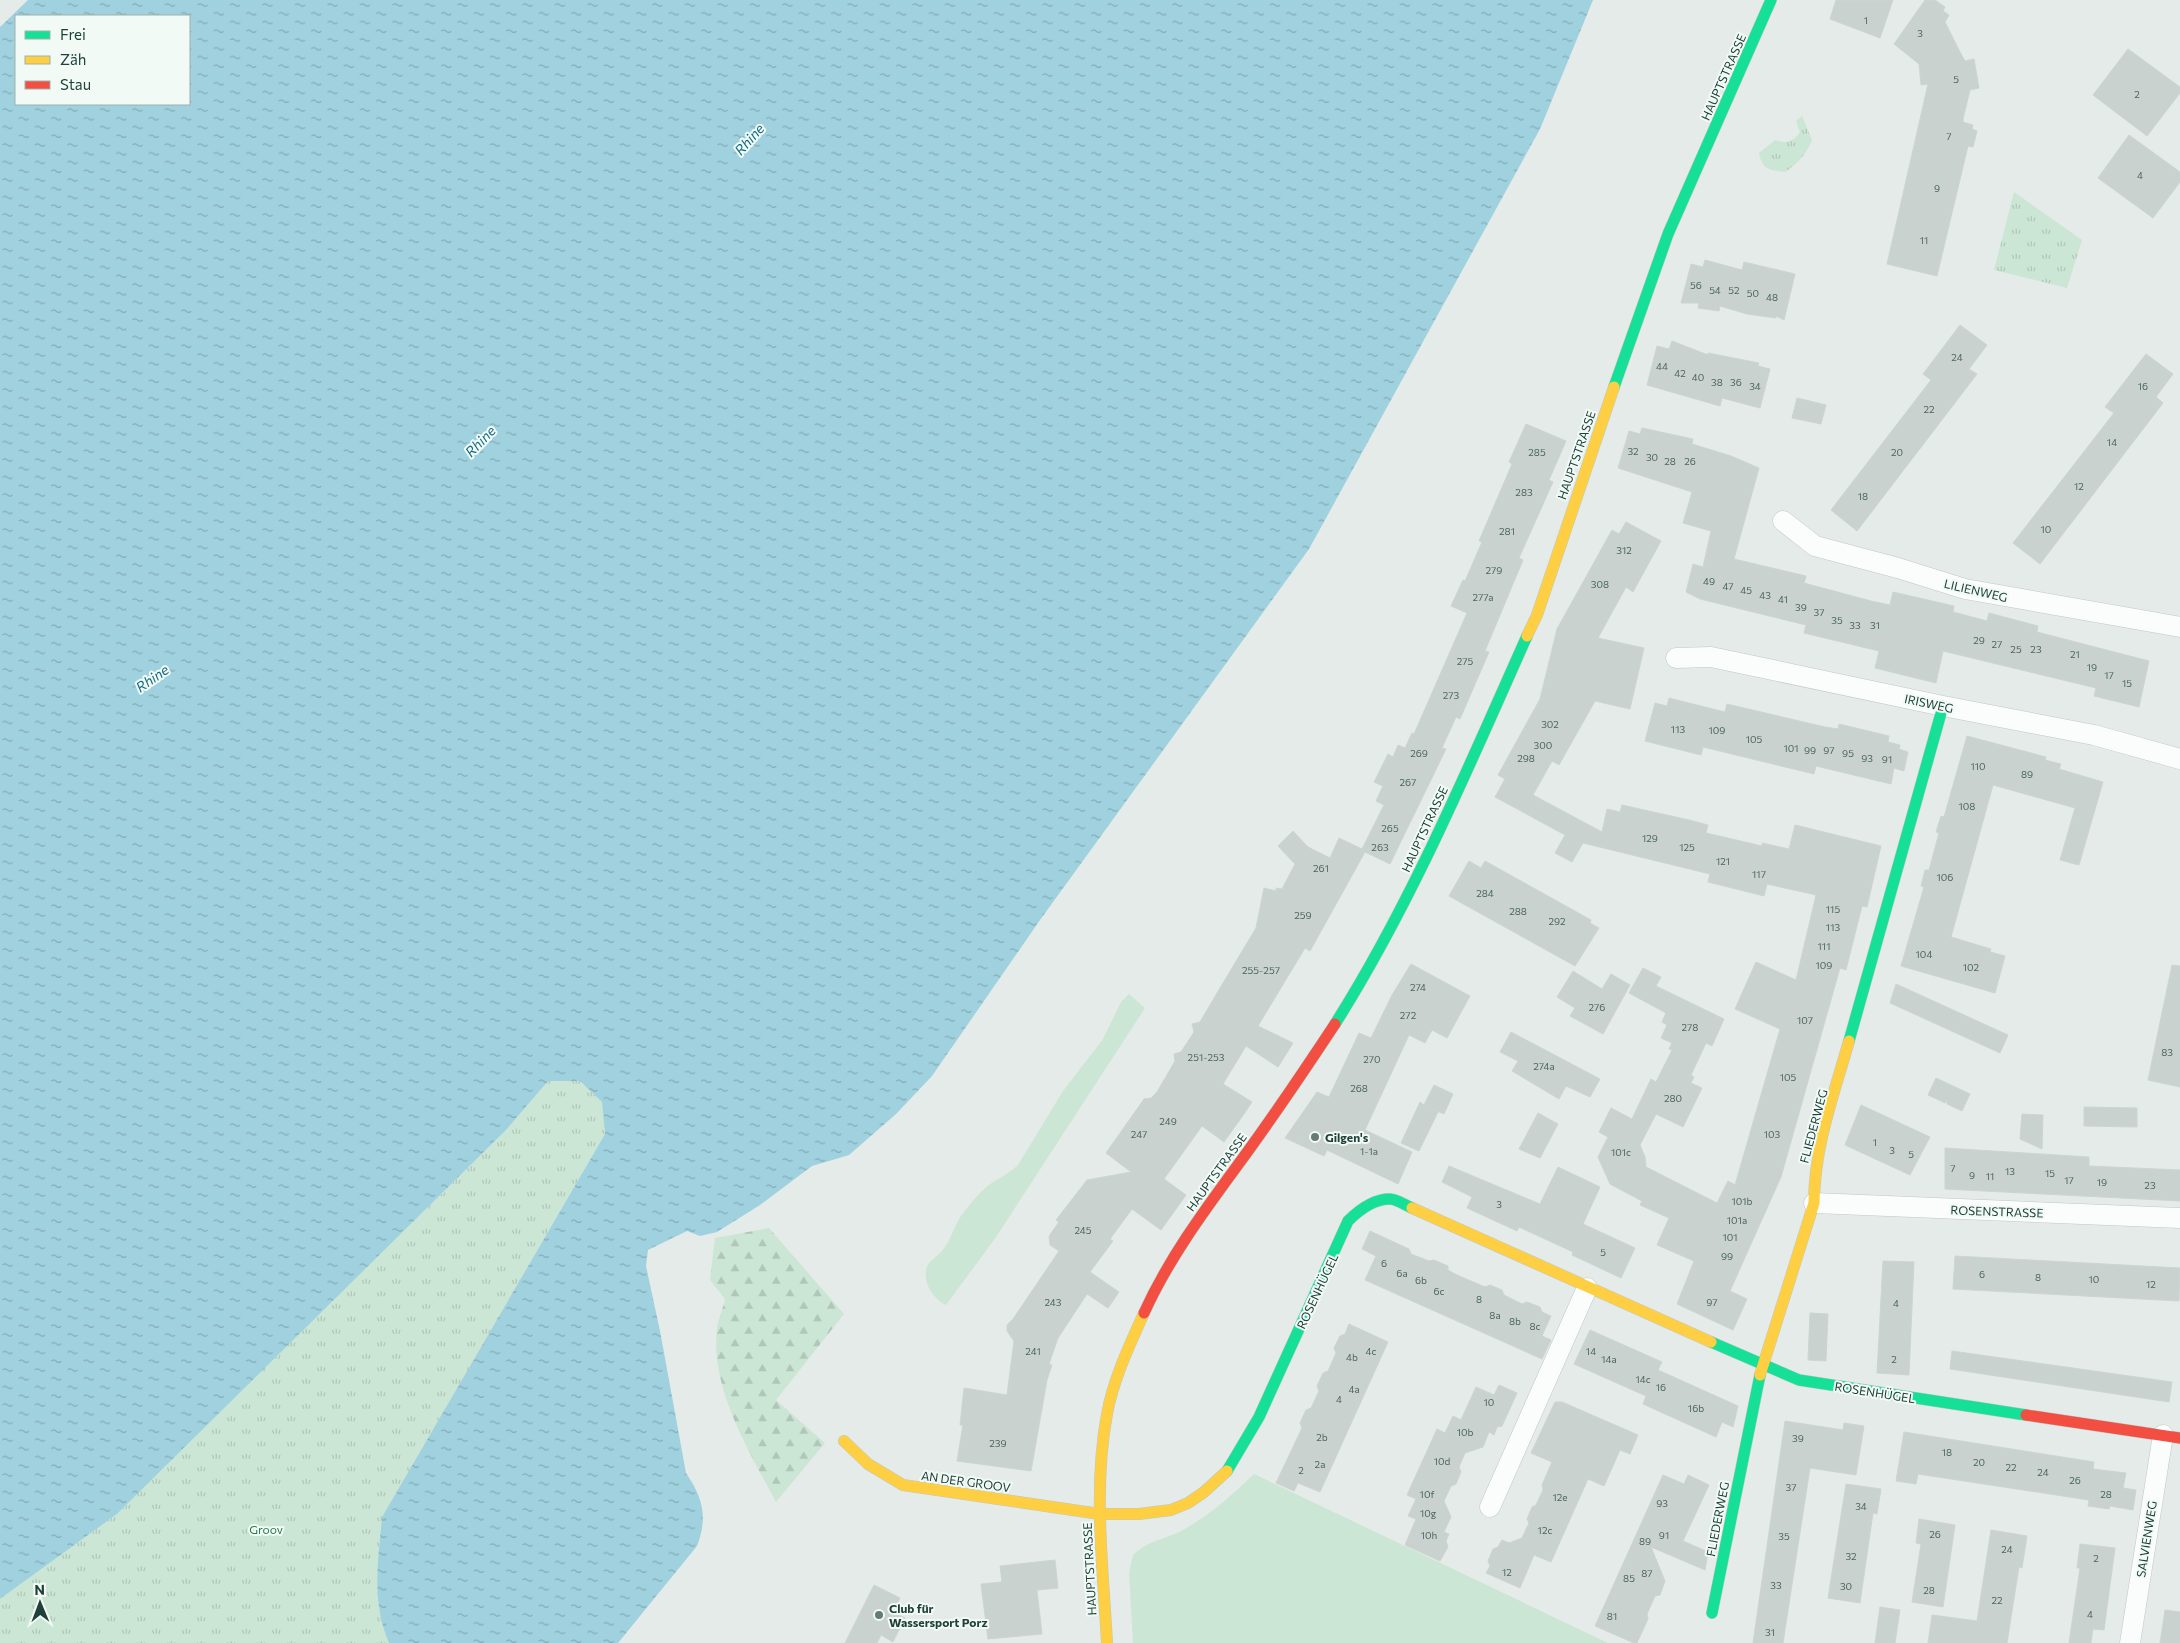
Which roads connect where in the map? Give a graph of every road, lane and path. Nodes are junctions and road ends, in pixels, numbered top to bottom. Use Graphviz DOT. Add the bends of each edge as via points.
graph roads {
  1 [pos="1771,0"];
  2 [pos="1783,521"];
  3 [pos="2180,627"];
  4 [pos="1676,658"];
  5 [pos="1943,706"];
  6 [pos="2180,759"];
  7 [pos="1814,1203"];
  8 [pos="2180,1218"];
  9 [pos="1587,1288"];
  10 [pos="1762,1365"];
  11 [pos="2172,1437"];
  12 [pos="844,1441"];
  13 [pos="1490,1507"];
  14 [pos="1100,1514"];
  15 [pos="1712,1613"];
  16 [pos="1107,1643"];
  17 [pos="2130,1643"];
  1 -- 14 [label="street, HAUPTSTRASSE" via="1668,234 1536,615 1439,831 1359,986 1295,1086 1184,1239 1141,1317 1106,1412"];
  2 -- 3 [label="street, LILIENWEG" via="1815,546 1965,589"];
  4 -- 5 [label="street, IRISWEG" via="1711,657"];
  5 -- 6 [label="street, IRISWEG" via="2094,735"];
  5 -- 7 [label="street, FLIEDERWEG" via="1817,1156"];
  7 -- 8 [label="street, ROSENSTRASSE"];
  7 -- 10 [label="street, FLIEDERWEG"];
  9 -- 10 [label="street, ROSENHÜGEL"];
  9 -- 13 [label="street"];
  9 -- 14 [label="street, ROSENHÜGEL" via="1391,1199 1370,1202 1348,1221 1259,1417 1228,1470 1204,1492 1171,1510"];
  10 -- 11 [label="street, ROSENHÜGEL" via="1799,1380"];
  10 -- 15 [label="street, FLIEDERWEG"];
  11 -- 17 [label="street, SALVIENWEG"];
  12 -- 14 [label="street, AN DER GROOV" via="868,1464 903,1485"];
  14 -- 16 [label="street, HAUPTSTRASSE"];
}
